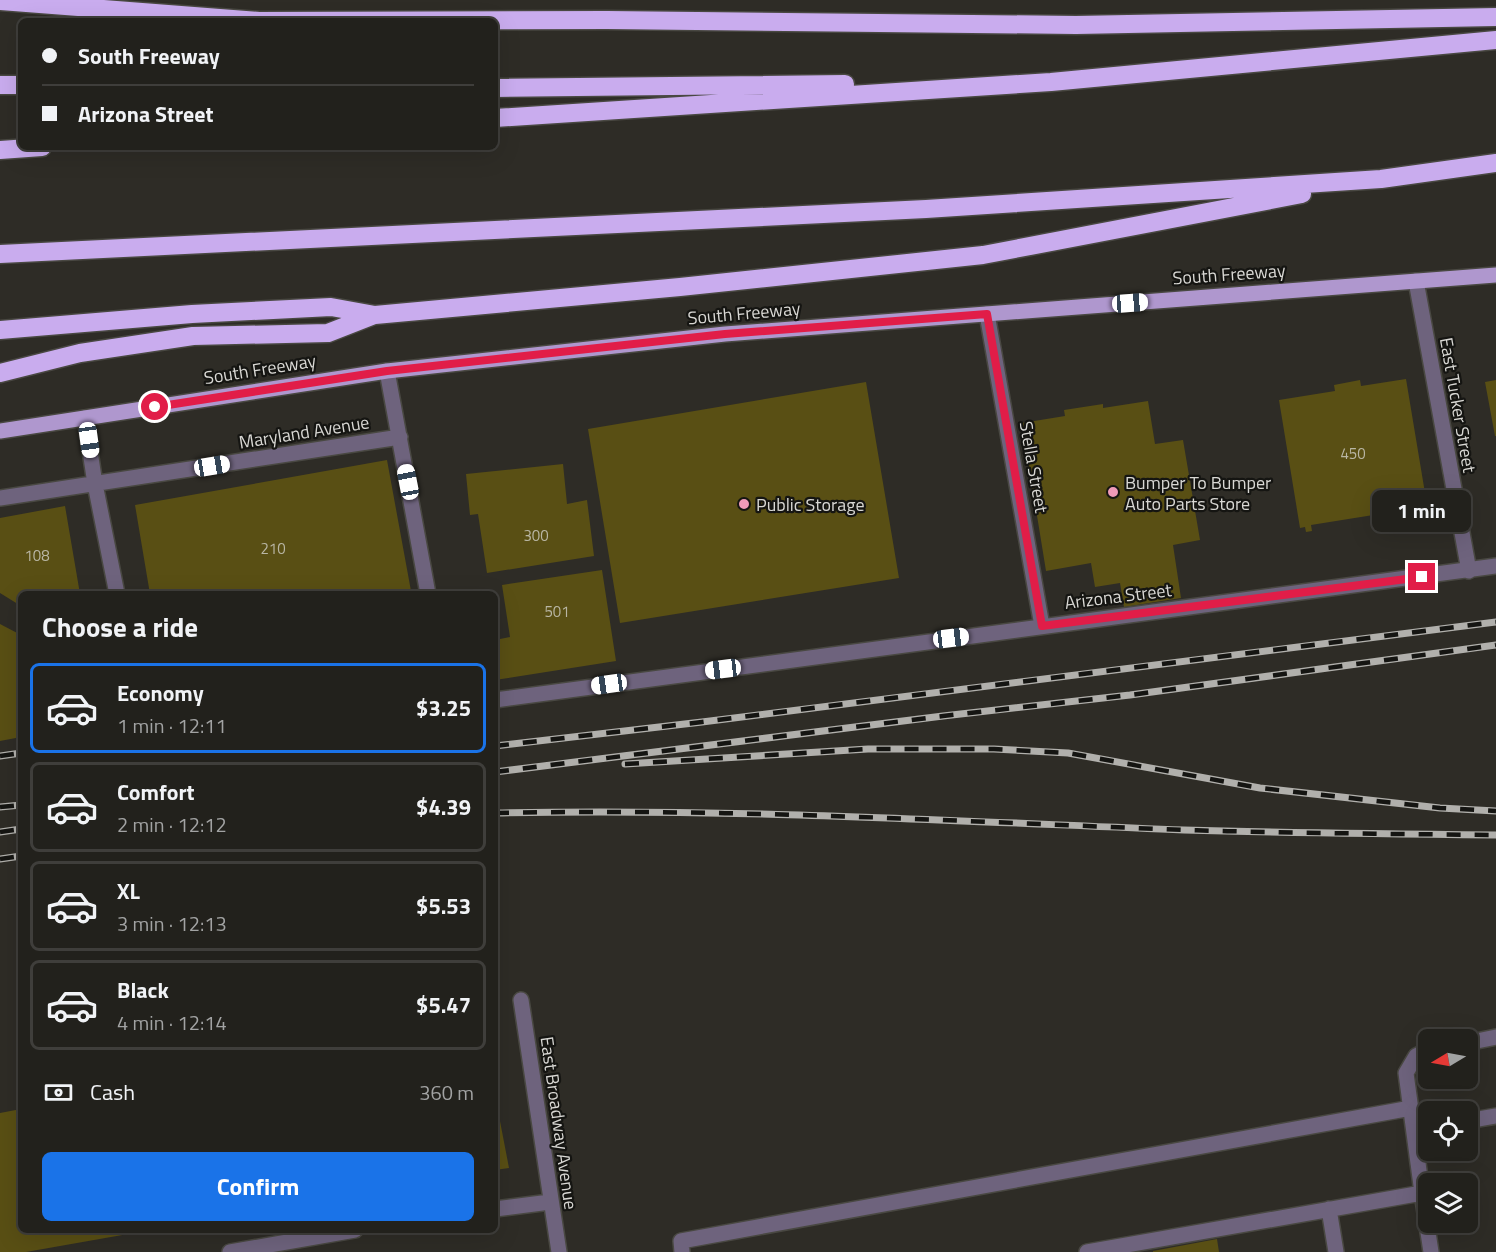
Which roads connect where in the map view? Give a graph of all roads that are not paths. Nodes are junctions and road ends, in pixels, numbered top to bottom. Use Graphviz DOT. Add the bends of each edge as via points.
graph roads {
  1 [pos="0,1"];
  2 [pos="1496,17"];
  3 [pos="220,18"];
  4 [pos="498,20"];
  5 [pos="1496,40"];
  6 [pos="1051,82"];
  7 [pos="0,85"];
  8 [pos="18,85"];
  9 [pos="498,88"];
  10 [pos="498,118"];
  11 [pos="18,149"];
  12 [pos="0,150"];
  13 [pos="1496,163"];
  14 [pos="1381,179"];
  15 [pos="0,254"];
  16 [pos="1496,275"];
  17 [pos="1416,281"];
  18 [pos="987,314"];
  19 [pos="375,315"];
  20 [pos="0,330"];
  21 [pos="387,371"];
  22 [pos="0,373"];
  23 [pos="86,418"];
  24 [pos="0,431"];
  25 [pos="400,437"];
  26 [pos="95,484"];
  27 [pos="0,498"];
  28 [pos="1496,566"];
  29 [pos="1469,571"];
  30 [pos="116,591"];
  31 [pos="427,591"];
  32 [pos="1042,626"];
  33 [pos="498,700"];
  34 [pos="521,1000"];
  35 [pos="1496,1037"];
  36 [pos="1478,1041"];
  37 [pos="1418,1055"];
  38 [pos="1411,1108"];
  39 [pos="1496,1116"];
  40 [pos="1478,1119"];
  41 [pos="1418,1123"];
  42 [pos="1418,1194"];
  43 [pos="550,1202"];
  44 [pos="498,1209"];
  45 [pos="1329,1209"];
  46 [pos="338,1233"];
  47 [pos="1428,1233"];
  48 [pos="231,1252"];
  49 [pos="559,1252"];
  50 [pos="682,1252"];
  51 [pos="1087,1252"];
  52 [pos="1336,1252"];
  53 [pos="1431,1252"];
  1 -- 3 [label="highway"];
  2 -- 4 [label="highway" via="1076,25"];
  5 -- 6 [label="highway"];
  6 -- 9 [label="highway"];
  6 -- 10 [label="highway"];
  7 -- 8 [label="highway"];
  11 -- 12 [label="highway"];
  13 -- 14 [label="highway"];
  14 -- 15 [label="highway" via="926,209"];
  14 -- 19 [label="highway" via="983,255"];
  16 -- 17 [label="main road, South Freeway"];
  17 -- 18 [label="main road, South Freeway"];
  17 -- 29 [label="street, East Tucker Street"];
  18 -- 21 [label="main road, South Freeway" via="725,334"];
  18 -- 32 [label="street, Stella Street"];
  19 -- 20 [label="highway" via="331,307"];
  19 -- 22 [label="highway" via="328,333 193,336 80,353"];
  21 -- 23 [label="main road, South Freeway"];
  21 -- 25 [label="street"];
  23 -- 24 [label="main road, South Freeway"];
  23 -- 26 [label="street"];
  25 -- 26 [label="street, Maryland Avenue"];
  25 -- 31 [label="street"];
  26 -- 27 [label="street, Maryland Avenue"];
  26 -- 30 [label="street"];
  28 -- 29 [label="street, Arizona Street"];
  29 -- 32 [label="street, Arizona Street"];
  32 -- 33 [label="street, Arizona Street"];
  34 -- 43 [label="street, East Broadway Avenue"];
  35 -- 36 [label="street"];
  37 -- 38 [label="street" via="1406,1073"];
  38 -- 41 [label="street"];
  38 -- 50 [label="street" via="681,1241"];
  39 -- 40 [label="street"];
  42 -- 45 [label="street"];
  43 -- 44 [label="street"];
  43 -- 49 [label="street, East Broadway Avenue"];
  45 -- 51 [label="street"];
  45 -- 52 [label="street"];
  46 -- 48 [label="street"];
  47 -- 53 [label="street"];
}
